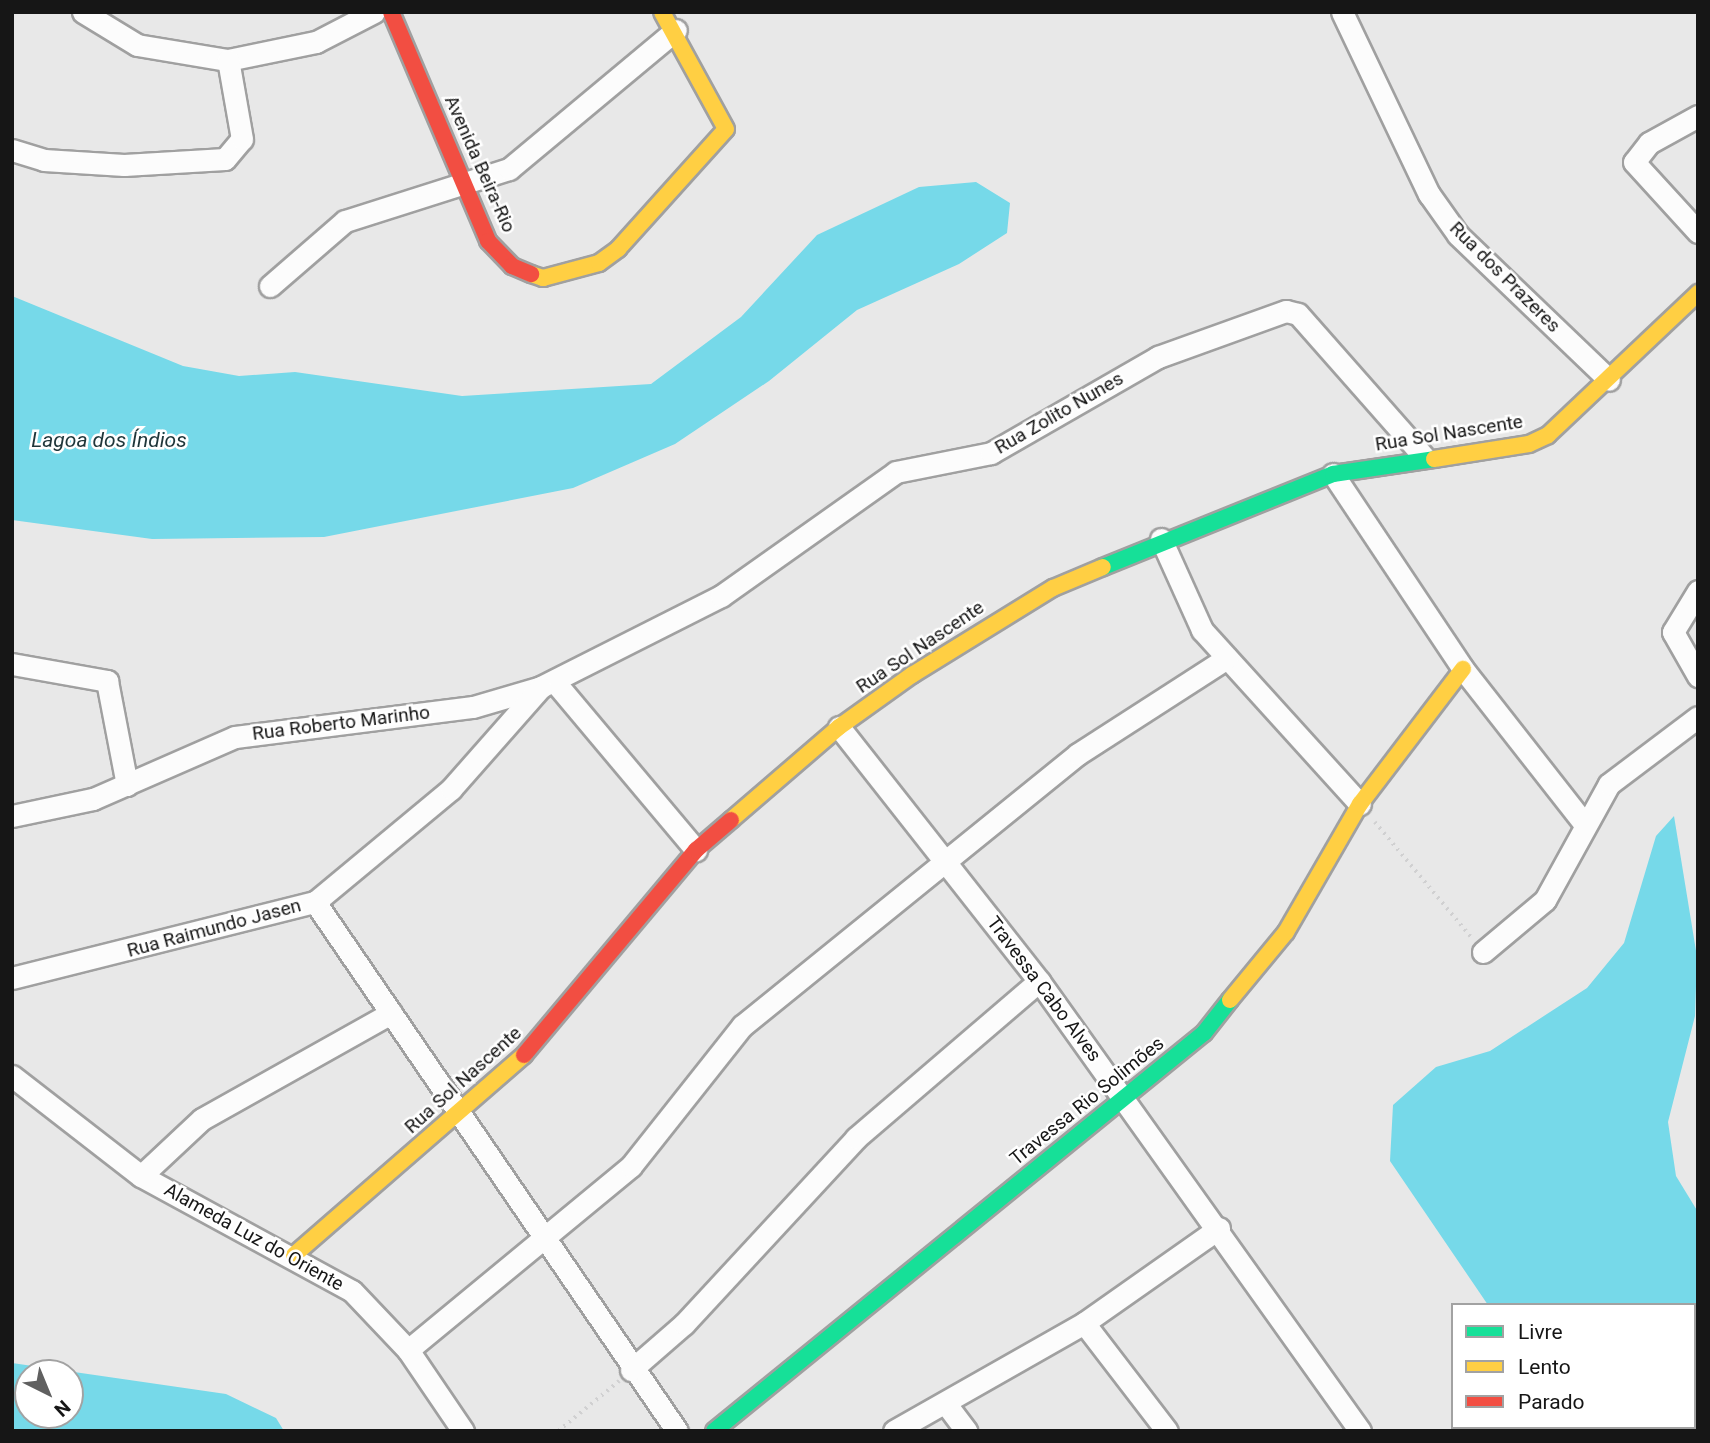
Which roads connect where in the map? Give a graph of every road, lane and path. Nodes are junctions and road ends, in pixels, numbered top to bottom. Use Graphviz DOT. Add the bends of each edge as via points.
graph roads {
  1 [pos="83,12"];
  2 [pos="374,12"];
  3 [pos="391,12"];
  4 [pos="662,12"];
  5 [pos="1342,12"];
  6 [pos="676,30"];
  7 [pos="228,60"];
  8 [pos="1698,116"];
  9 [pos="12,150"];
  10 [pos="466,185"];
  11 [pos="1698,232"];
  12 [pos="270,286"];
  13 [pos="1698,293"];
  14 [pos="1609,380"];
  15 [pos="1423,456"];
  16 [pos="1333,474"];
  17 [pos="1161,539"];
  18 [pos="1698,591"];
  19 [pos="1227,658"];
  20 [pos="12,664"];
  21 [pos="1463,669"];
  22 [pos="1698,676"];
  23 [pos="548,684"];
  24 [pos="1698,718"];
  25 [pos="839,727"];
  26 [pos="127,785"];
  27 [pos="1360,804"];
  28 [pos="12,816"];
  29 [pos="1583,822"];
  30 [pos="696,850"];
  31 [pos="946,860"];
  32 [pos="315,902"];
  33 [pos="1483,952"];
  34 [pos="12,978"];
  35 [pos="1039,981"];
  36 [pos="391,1013"];
  37 [pos="12,1076"];
  38 [pos="1127,1101"];
  39 [pos="459,1114"];
  40 [pos="141,1176"];
  41 [pos="1219,1228"];
  42 [pos="545,1242"];
  43 [pos="294,1255"];
  44 [pos="1084,1323"];
  45 [pos="408,1350"];
  46 [pos="631,1370"];
  47 [pos="946,1404"];
  48 [pos="463,1431"];
  49 [pos="558,1431"];
  50 [pos="677,1431"];
  51 [pos="714,1431"];
  52 [pos="894,1431"];
  53 [pos="965,1431"];
  54 [pos="1167,1431"];
  55 [pos="1360,1431"];
  1 -- 7 [label="street" via="137,45"];
  2 -- 7 [label="street" via="316,42"];
  3 -- 10 [label="street, Avenida Beira-Rio"];
  4 -- 6 [label="street"];
  5 -- 14 [label="street, Rua dos Prazeres" via="1429,194 1458,234"];
  6 -- 10 [label="street" via="520,162"];
  6 -- 10 [label="street, Avenida Beira-Rio" via="726,129 618,249 570,274 543,278 512,266 488,241"];
  7 -- 9 [label="street" via="243,139 225,159 124,165 44,160"];
  8 -- 11 [label="street" via="1649,143 1634,162"];
  10 -- 12 [label="street" via="345,221"];
  13 -- 14 [label="street, Rua Sol Nascente"];
  14 -- 15 [label="street, Rua Sol Nascente" via="1565,423 1530,444"];
  15 -- 16 [label="street, Rua Sol Nascente"];
  15 -- 23 [label="street, Rua Zolito Nunes" via="1298,314 1286,311 1158,357 991,453 896,472 721,596"];
  16 -- 17 [label="street, Rua Sol Nascente"];
  16 -- 21 [label="street"];
  17 -- 19 [label="street" via="1193,616"];
  17 -- 25 [label="street, Rua Sol Nascente" via="1053,588 972,635"];
  18 -- 22 [label="street" via="1673,632"];
  19 -- 27 [label="street"];
  19 -- 31 [label="street" via="1078,754"];
  20 -- 26 [label="street" via="107,681"];
  21 -- 27 [label="street, Travessa Rio Solimões"];
  21 -- 29 [label="street"];
  23 -- 26 [label="street, Rua Roberto Marinho" via="473,707 253,733"];
  23 -- 30 [label="street"];
  23 -- 32 [label="street, Rua Raimundo Jasen" via="451,789"];
  24 -- 29 [label="street" via="1609,784"];
  25 -- 30 [label="street, Rua Sol Nascente"];
  25 -- 31 [label="street, Travessa Cabo Alves"];
  26 -- 28 [label="street, Rua Roberto Marinho"];
  27 -- 33 [label="path"];
  27 -- 38 [label="street, Travessa Rio Solimões" via="1286,932 1241,992"];
  29 -- 33 [label="street" via="1545,900"];
  30 -- 39 [label="street, Rua Sol Nascente" via="538,1041"];
  31 -- 35 [label="street, Travessa Cabo Alves"];
  31 -- 42 [label="street" via="742,1026 659,1136"];
  32 -- 34 [label="street, Rua Raimundo Jasen"];
  32 -- 36 [label="street"];
  35 -- 38 [label="street, Travessa Cabo Alves"];
  35 -- 46 [label="street" via="856,1138 684,1324"];
  36 -- 39 [label="street"];
  36 -- 40 [label="street" via="202,1119"];
  37 -- 40 [label="street, Alameda Luz do Oriente"];
  38 -- 41 [label="street, Travessa Cabo Alves"];
  38 -- 51 [label="street, Travessa Rio Solimões" via="892,1281"];
  39 -- 42 [label="street"];
  39 -- 43 [label="street, Rua Sol Nascente"];
  40 -- 43 [label="street, Alameda Luz do Oriente"];
  41 -- 44 [label="street"];
  41 -- 55 [label="street, Travessa Cabo Alves"];
  42 -- 45 [label="street"];
  42 -- 46 [label="street"];
  43 -- 45 [label="street, Alameda Luz do Oriente" via="352,1291"];
  44 -- 47 [label="street"];
  44 -- 54 [label="street"];
  45 -- 48 [label="street, Alameda Luz do Oriente"];
  46 -- 49 [label="path"];
  46 -- 50 [label="street"];
  47 -- 52 [label="street"];
  47 -- 53 [label="street"];
}
